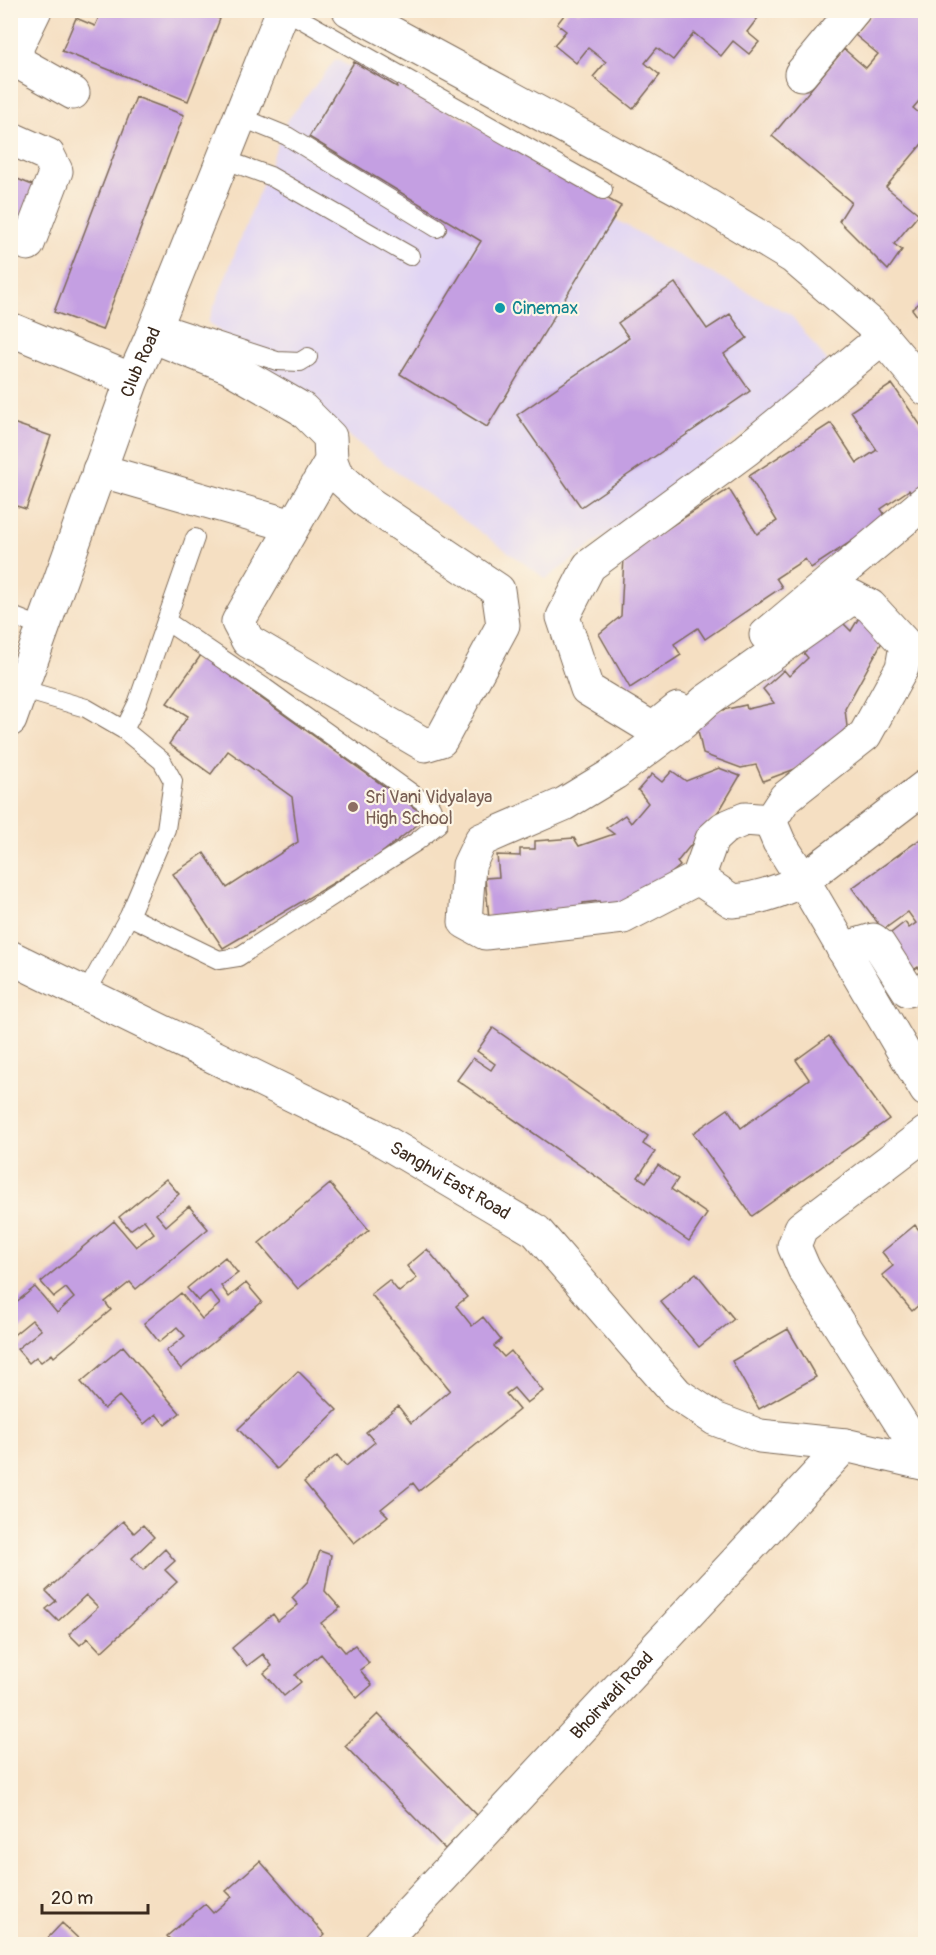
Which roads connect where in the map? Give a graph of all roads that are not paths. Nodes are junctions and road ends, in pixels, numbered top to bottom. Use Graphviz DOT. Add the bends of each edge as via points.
graph roads {
  1 [pos="35,10"];
  2 [pos="284,10"];
  3 [pos="349,10"];
  4 [pos="854,10"];
  5 [pos="801,74"];
  6 [pos="73,93"];
  7 [pos="240,117"];
  8 [pos="10,138"];
  9 [pos="223,159"];
  10 [pos="603,190"];
  11 [pos="436,228"];
  12 [pos="28,244"];
  13 [pos="410,256"];
  14 [pos="10,329"];
  15 [pos="155,329"];
  16 [pos="883,338"];
  17 [pos="308,357"];
  18 [pos="132,380"];
  19 [pos="926,389"];
  20 [pos="331,461"];
  21 [pos="99,470"];
  22 [pos="926,501"];
  23 [pos="294,525"];
  24 [pos="195,538"];
  25 [pos="10,615"];
  26 [pos="166,621"];
  27 [pos="43,628"];
  28 [pos="21,689"];
  29 [pos="10,720"];
  30 [pos="124,730"];
  31 [pos="926,786"];
  32 [pos="770,821"];
  33 [pos="698,878"];
  34 [pos="803,880"];
  35 [pos="129,916"];
  36 [pos="843,949"];
  37 [pos="10,957"];
  38 [pos="917,986"];
  39 [pos="85,995"];
  40 [pos="875,1004"];
  41 [pos="926,1090"];
  42 [pos="926,1133"];
  43 [pos="845,1445"];
  44 [pos="926,1464"];
  45 [pos="380,1944"];
  1 -- 6 [label="street" via="17,47 18,62"];
  2 -- 7 [label="street, Club Road"];
  2 -- 10 [label="lane"];
  3 -- 16 [label="street" via="685,192 793,257"];
  4 -- 5 [label="street"];
  7 -- 9 [label="street, Club Road"];
  7 -- 11 [label="lane" via="286,136"];
  8 -- 12 [label="street" via="48,155 56,171"];
  9 -- 13 [label="lane" via="270,176"];
  9 -- 15 [label="street, Club Road"];
  14 -- 18 [label="street"];
  15 -- 17 [label="lane" via="277,361 300,362"];
  15 -- 18 [label="street, Club Road"];
  15 -- 20 [label="street" via="302,409 330,437"];
  16 -- 19 [label="street"];
  16 -- 22 [label="street" via="746,450 590,566 562,617 587,689 653,729"];
  18 -- 21 [label="street, Club Road"];
  20 -- 23 [label="street"];
  20 -- 23 [label="street" via="336,474 367,502 498,590 502,625 441,740 425,745 248,641 238,622"];
  21 -- 23 [label="street"];
  21 -- 27 [label="street, Club Road"];
  24 -- 26 [label="lane"];
  25 -- 27 [label="lane"];
  26 -- 30 [label="lane"];
  26 -- 35 [label="lane" via="431,807 438,824 238,957 219,960"];
  27 -- 28 [label="street, Club Road"];
  28 -- 29 [label="street, Club Road"];
  28 -- 30 [label="lane" via="86,708"];
  30 -- 35 [label="lane" via="162,760 173,781 166,829"];
  31 -- 34 [label="street"];
  32 -- 33 [label="street" via="745,819 724,828 712,839"];
  32 -- 33 [label="street" via="785,798 865,735 902,668 906,645 870,606 853,597 706,701 615,773 564,804 481,840 469,866 465,922 485,933 622,917"];
  32 -- 34 [label="street"];
  33 -- 34 [label="street" via="732,901 758,898"];
  34 -- 36 [label="street"];
  35 -- 39 [label="lane"];
  36 -- 38 [label="street" via="873,940"];
  36 -- 40 [label="street"];
  37 -- 39 [label="street, Sanghvi East Road"];
  38 -- 40 [label="street"];
  39 -- 43 [label="street, Sanghvi East Road" via="370,1133 536,1231 677,1394 715,1419 759,1436"];
  40 -- 41 [label="street"];
  42 -- 44 [label="street" via="801,1228 794,1246 804,1269"];
  43 -- 44 [label="street, Sanghvi East Road"];
  43 -- 45 [label="street, Bhoirwadi Road"];
}
